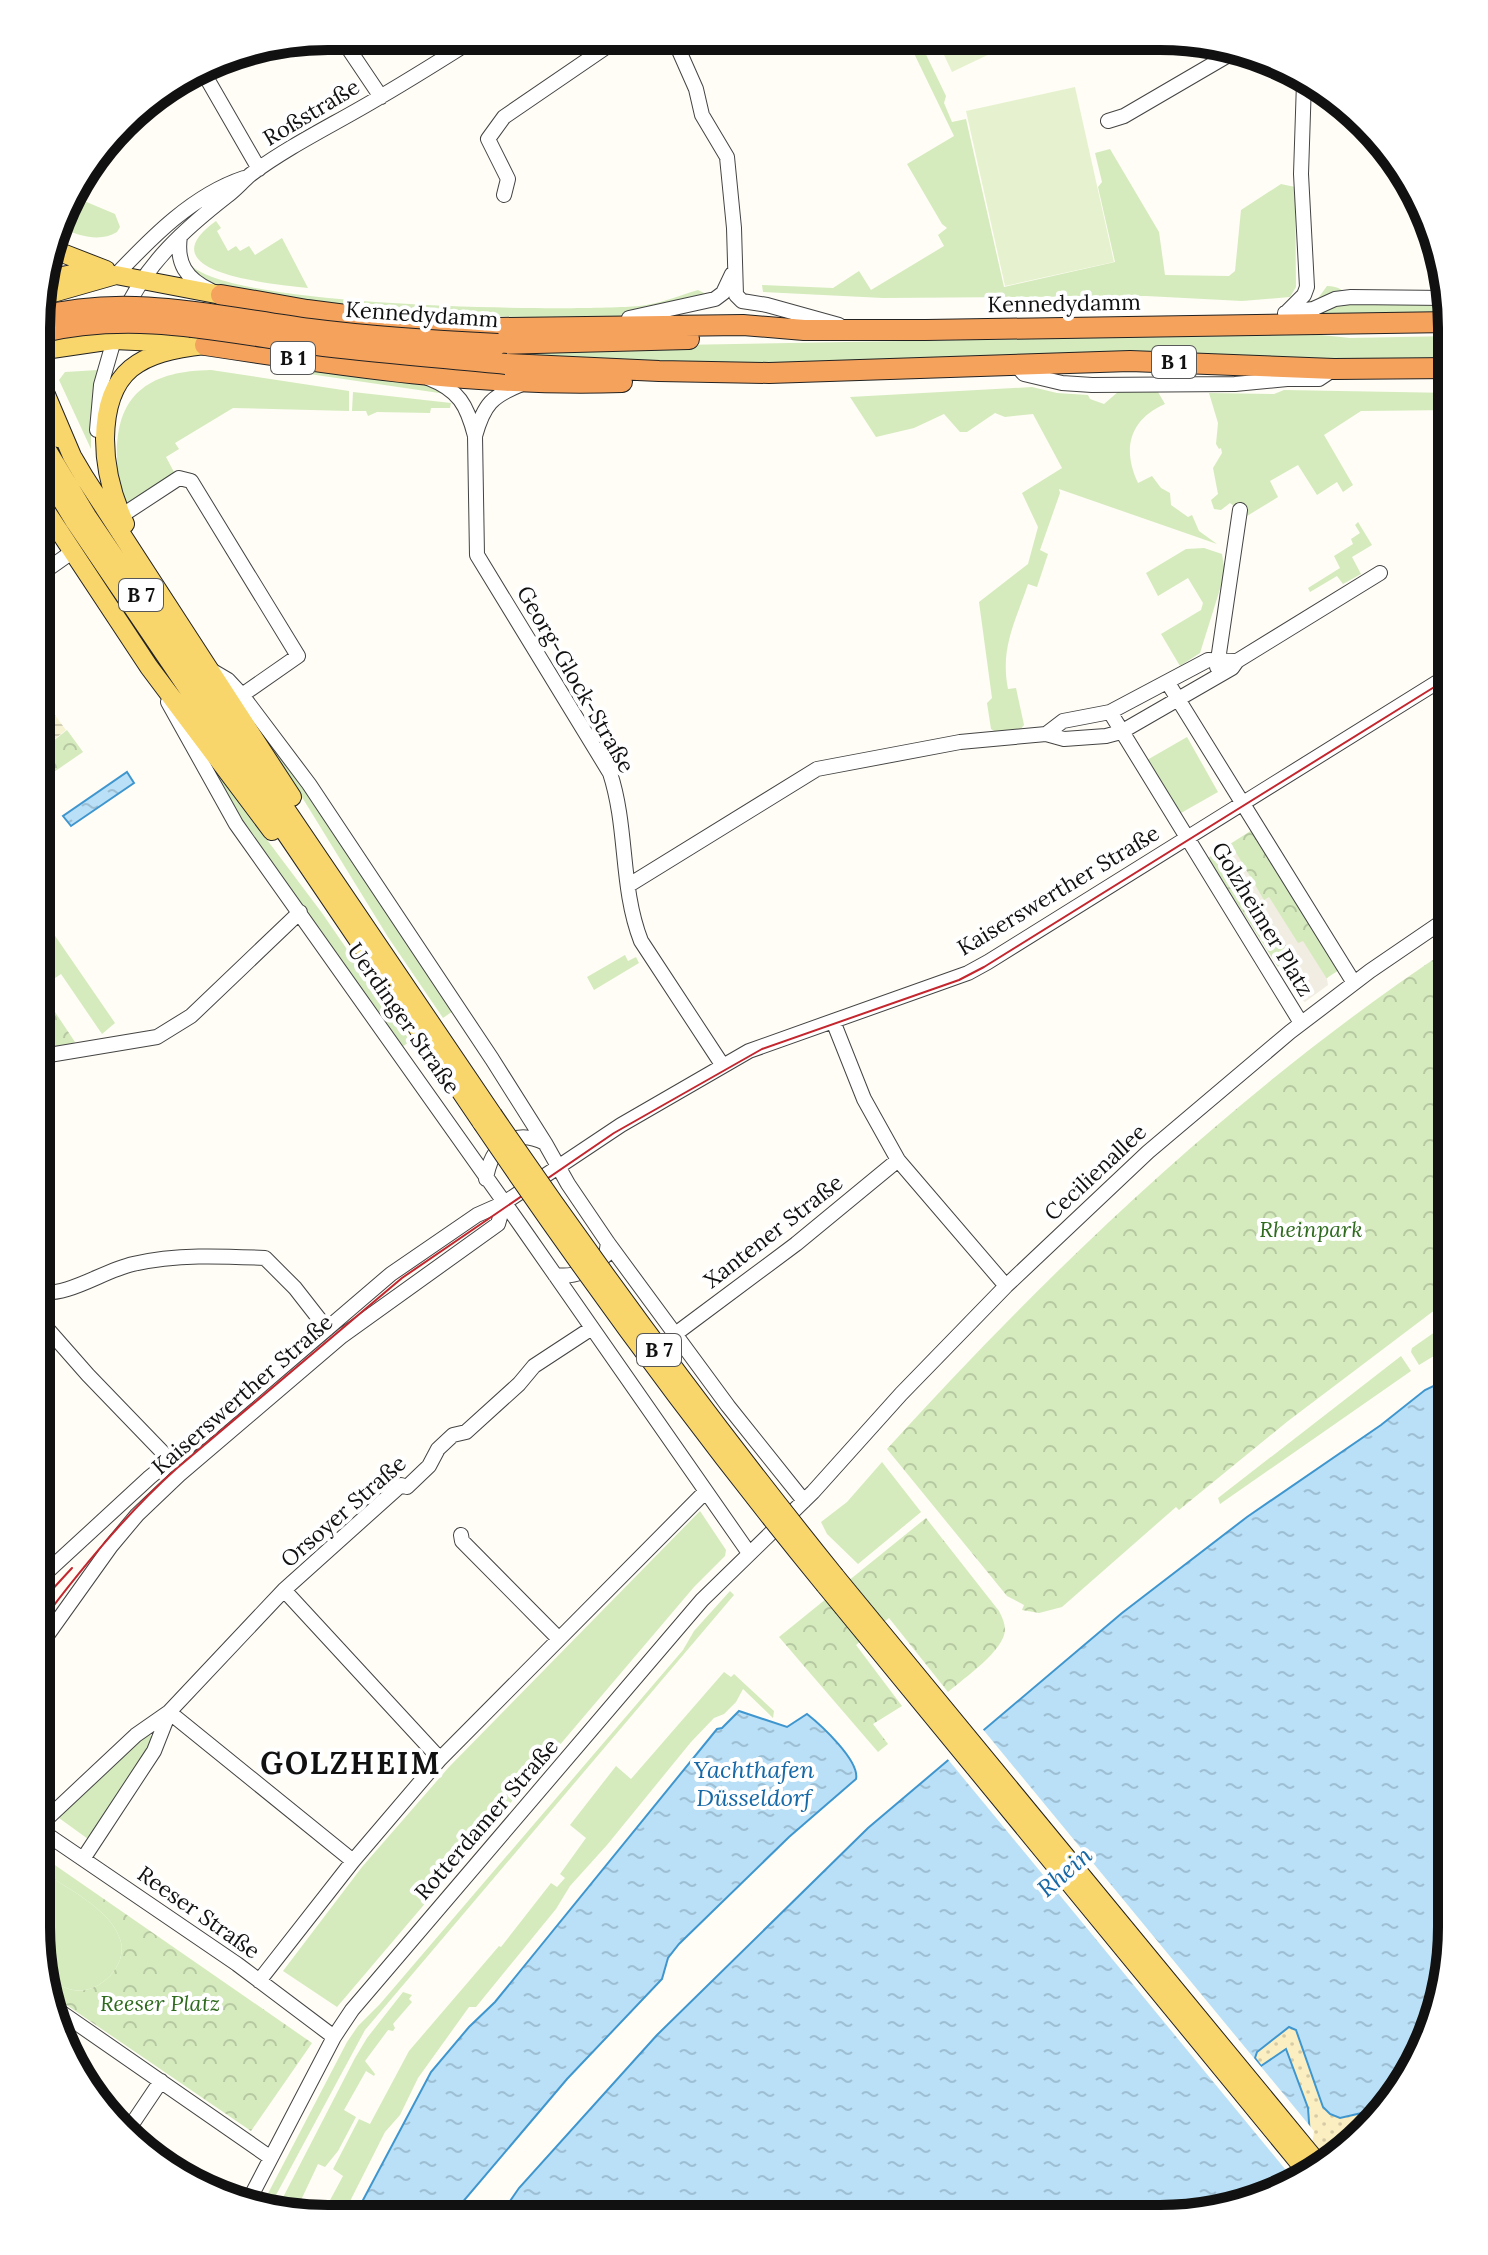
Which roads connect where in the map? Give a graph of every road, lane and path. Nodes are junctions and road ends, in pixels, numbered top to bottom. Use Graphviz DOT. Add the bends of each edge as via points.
graph roads {
  1 [pos="350,51"];
  2 [pos="455,51"];
  3 [pos="601,51"];
  4 [pos="679,51"];
  5 [pos="1224,57"];
  6 [pos="206,78"];
  7 [pos="1304,90"];
  8 [pos="381,97"];
  9 [pos="1108,121"];
  10 [pos="253,173"];
  11 [pos="504,195"];
  12 [pos="180,236"];
  13 [pos="61,253"];
  14 [pos="735,266"];
  15 [pos="116,275"];
  16 [pos="54,278"];
  17 [pos="150,281"];
  18 [pos="1306,283"];
  19 [pos="52,293"];
  20 [pos="221,295"];
  21 [pos="1351,297"];
  22 [pos="1436,298"];
  23 [pos="128,305"];
  24 [pos="51,315"];
  25 [pos="1281,318"];
  26 [pos="1438,322"];
  27 [pos="588,327"];
  28 [pos="804,330"];
  29 [pos="859,330"];
  30 [pos="50,340"];
  31 [pos="113,340"];
  32 [pos="50,341"];
  33 [pos="178,342"];
  34 [pos="50,343"];
  35 [pos="205,345"];
  36 [pos="1438,368"];
  37 [pos="769,373"];
  38 [pos="416,374"];
  39 [pos="528,381"];
  40 [pos="50,404"];
  41 [pos="50,429"];
  42 [pos="475,436"];
  43 [pos="50,455"];
  44 [pos="72,456"];
  45 [pos="50,481"];
  46 [pos="118,510"];
  47 [pos="1240,510"];
  48 [pos="50,518"];
  49 [pos="72,552"];
  50 [pos="50,568"];
  51 [pos="1380,573"];
  52 [pos="152,583"];
  53 [pos="1217,659"];
  54 [pos="1237,661"];
  55 [pos="149,667"];
  56 [pos="207,667"];
  57 [pos="1211,680"];
  58 [pos="1438,682"];
  59 [pos="1168,683"];
  60 [pos="242,695"];
  61 [pos="1177,699"];
  62 [pos="1110,712"];
  63 [pos="1121,732"];
  64 [pos="1046,734"];
  65 [pos="1243,802"];
  66 [pos="1188,837"];
  67 [pos="319,858"];
  68 [pos="629,885"];
  69 [pos="324,890"];
  70 [pos="300,912"];
  71 [pos="1438,925"];
  72 [pos="1354,983"];
  73 [pos="833,1021"];
  74 [pos="1301,1023"];
  75 [pos="50,1055"];
  76 [pos="723,1066"];
  77 [pos="488,1119"];
  78 [pos="545,1143"];
  79 [pos="898,1160"];
  80 [pos="559,1167"];
  81 [pos="486,1179"];
  82 [pos="504,1203"];
  83 [pos="608,1243"];
  84 [pos="555,1275"];
  85 [pos="1006,1286"];
  86 [pos="50,1293"];
  87 [pos="592,1328"];
  88 [pos="327,1329"];
  89 [pos="50,1332"];
  90 [pos="674,1335"];
  91 [pos="171,1461"];
  92 [pos="704,1493"];
  93 [pos="804,1501"];
  94 [pos="461,1535"];
  95 [pos="749,1553"];
  96 [pos="50,1569"];
  97 [pos="830,1580"];
  98 [pos="284,1590"];
  99 [pos="50,1631"];
  100 [pos="559,1639"];
  101 [pos="169,1712"];
  102 [pos="440,1759"];
  103 [pos="50,1816"];
  104 [pos="50,1837"];
  105 [pos="83,1859"];
  106 [pos="353,1861"];
  107 [pos="259,1981"];
  108 [pos="64,2014"];
  109 [pos="334,2037"];
  110 [pos="161,2081"];
  111 [pos="132,2125"];
  112 [pos="271,2158"];
  113 [pos="1314,2158"];
  114 [pos="1302,2166"];
  115 [pos="252,2195"];
  1 -- 8 [label="street"];
  2 -- 8 [label="street, Roßstraße"];
  3 -- 11 [label="street" via="504,117 488,139 508,179"];
  4 -- 14 [label="street" via="702,115 727,157"];
  5 -- 9 [label="street"];
  6 -- 10 [label="street"];
  7 -- 18 [label="street"];
  8 -- 10 [label="street, Roßstraße"];
  10 -- 12 [label="street, Roßstraße"];
  10 -- 15 [label="street, Roßstraße" via="184,211"];
  12 -- 17 [label="street, Roßstraße" via="163,253"];
  12 -- 20 [label="street" via="185,273"];
  13 -- 15 [label="main road, B 1"];
  14 -- 27 [label="street" via="715,299"];
  14 -- 29 [label="street" via="736,295 742,301"];
  15 -- 16 [label="main road"];
  15 -- 17 [label="main road, B 1"];
  15 -- 19 [label="main road"];
  17 -- 20 [label="main road, Kennedydamm / B 1"];
  17 -- 23 [label="street, Roßstraße"];
  18 -- 21 [label="street" via="1320,294"];
  18 -- 25 [label="street" via="1304,295"];
  20 -- 27 [label="highway, Kennedydamm / B 1" via="434,325"];
  20 -- 33 [label="main road" via="177,301 166,308 159,319 163,334"];
  21 -- 22 [label="street, Kennedydamm"];
  21 -- 25 [label="street, Kennedydamm"];
  23 -- 31 [label="street, Roßstraße"];
  23 -- 32 [label="street" via="93,329"];
  24 -- 28 [label="highway, Kennedydamm, bridge" via="89,307 139,307 364,335 498,344"];
  25 -- 26 [label="highway, Kennedydamm / B 1"];
  25 -- 29 [label="highway, Kennedydamm / B 1"];
  27 -- 28 [label="highway, Kennedydamm / B 1" via="743,325"];
  28 -- 29 [label="highway, Kennedydamm / B 1"];
  30 -- 37 [label="highway, Kennedydamm, bridge" via="94,322 156,323 506,364"];
  31 -- 33 [label="main road, Kennedydamm / B 1"];
  31 -- 34 [label="main road, Kennedydamm / B 1"];
  31 -- 46 [label="street" via="101,385 97,436"];
  33 -- 35 [label="main road, Kennedydamm / B 1"];
  35 -- 38 [label="highway, Kennedydamm / B 1"];
  35 -- 46 [label="main road" via="156,355 123,375 112,390 105,446"];
  36 -- 37 [label="highway, Kennedydamm / B 1" via="1130,361"];
  37 -- 39 [label="highway, Kennedydamm / B 1" via="719,381"];
  38 -- 39 [label="highway, Kennedydamm / B 1"];
  38 -- 42 [label="street, Georg-Glock-Straße" via="457,394"];
  39 -- 42 [label="street, Georg-Glock-Straße" via="494,396"];
  40 -- 44 [label="main road"];
  41 -- 44 [label="main road"];
  42 -- 68 [label="street, Georg-Glock-Straße" via="477,555 610,773"];
  43 -- 67 [label="main road, B 7"];
  44 -- 52 [label="main road"];
  45 -- 69 [label="main road, B 7"];
  46 -- 52 [label="main road"];
  46 -- 60 [label="street" via="179,478 191,481 298,656"];
  47 -- 53 [label="street"];
  48 -- 49 [label="main road, Uerdinger Straße"];
  49 -- 50 [label="street"];
  49 -- 55 [label="main road, Uerdinger Straße"];
  51 -- 54 [label="street"];
  52 -- 56 [label="main road"];
  53 -- 54 [label="street"];
  53 -- 57 [label="street"];
  53 -- 59 [label="street"];
  54 -- 57 [label="street"];
  55 -- 69 [label="main road" via="240,792"];
  55 -- 70 [label="street, Uerdinger Straße" via="218,797"];
  56 -- 60 [label="street"];
  56 -- 67 [label="main road" via="298,807"];
  57 -- 61 [label="street"];
  58 -- 65 [label="street, Kaiserswerther Straße"];
  59 -- 61 [label="street, Golzheimer Platz"];
  59 -- 62 [label="street"];
  60 -- 78 [label="street" via="309,784"];
  61 -- 63 [label="street"];
  61 -- 65 [label="street, Golzheimer Platz"];
  62 -- 63 [label="street, Golzheimer Platz"];
  62 -- 64 [label="street" via="1063,721"];
  63 -- 64 [label="street" via="1064,739"];
  63 -- 66 [label="street, Golzheimer Platz"];
  64 -- 68 [label="street" via="953,743 817,769"];
  65 -- 66 [label="street, Kaiserswerther Straße"];
  65 -- 72 [label="street, Golzheimer Platz"];
  66 -- 73 [label="street, Kaiserswerther Straße" via="968,973"];
  66 -- 74 [label="street, Golzheimer Platz"];
  67 -- 77 [label="main road, B 7"];
  68 -- 76 [label="street, Georg-Glock-Straße" via="641,941"];
  69 -- 77 [label="main road, B 7"];
  70 -- 75 [label="street" via="168,1032"];
  70 -- 81 [label="street, Uerdinger Straße"];
  71 -- 72 [label="street, Cecilienallee"];
  72 -- 74 [label="street, Cecilienallee"];
  73 -- 76 [label="street, Kaiserswerther Straße" via="778,1039"];
  73 -- 79 [label="street" via="864,1099"];
  74 -- 85 [label="street, Cecilienallee" via="1148,1152"];
  76 -- 80 [label="street, Kaiserswerther Straße"];
  77 -- 97 [label="main road, B 7, bridge"];
  78 -- 80 [label="street"];
  78 -- 81 [label="street" via="525,1136 509,1139 492,1155"];
  79 -- 85 [label="street"];
  79 -- 90 [label="street, Xantener Straße"];
  80 -- 82 [label="street, Kaiserswerther Straße"];
  80 -- 83 [label="street"];
  81 -- 82 [label="street, Uerdinger Straße"];
  82 -- 84 [label="street, Uerdinger Straße"];
  82 -- 88 [label="street, Kaiserswerther Straße" via="483,1211 403,1265"];
  82 -- 99 [label="street, Kaiserswerther Straße" via="498,1224 342,1336 147,1505"];
  83 -- 84 [label="street" via="606,1255 579,1275"];
  83 -- 90 [label="street"];
  84 -- 87 [label="street, Uerdinger Straße"];
  85 -- 93 [label="street, Cecilienallee"];
  86 -- 88 [label="street" via="132,1264 184,1256 265,1258"];
  87 -- 92 [label="street, Uerdinger Straße"];
  87 -- 98 [label="street, Orsoyer Straße" via="534,1366 466,1432 453,1435 438,1449 407,1487 401,1485"];
  88 -- 91 [label="street, Kaiserswerther Straße"];
  89 -- 91 [label="street"];
  90 -- 93 [label="street"];
  91 -- 96 [label="street, Kaiserswerther Straße"];
  92 -- 95 [label="street, Uerdinger Straße"];
  92 -- 100 [label="street"];
  93 -- 95 [label="street, Rotterdamer Straße"];
  94 -- 100 [label="street"];
  95 -- 109 [label="street, Rotterdamer Straße" via="672,1634"];
  97 -- 113 [label="main road, B 7"];
  97 -- 114 [label="main road, B 7"];
  98 -- 101 [label="street, Orsoyer Straße"];
  98 -- 102 [label="street"];
  100 -- 102 [label="street"];
  101 -- 103 [label="street, Orsoyer Straße" via="136,1735"];
  101 -- 105 [label="street, Orsoyer Straße" via="154,1751"];
  101 -- 106 [label="street"];
  102 -- 106 [label="street"];
  104 -- 105 [label="street, Reeser Straße"];
  105 -- 107 [label="street, Reeser Straße"];
  106 -- 107 [label="street"];
  107 -- 109 [label="street, Reeser Straße"];
  108 -- 110 [label="street"];
  109 -- 112 [label="street, Rotterdamer Straße"];
  110 -- 111 [label="street"];
  110 -- 112 [label="street"];
  112 -- 115 [label="street, Rotterdamer Straße"];
}
